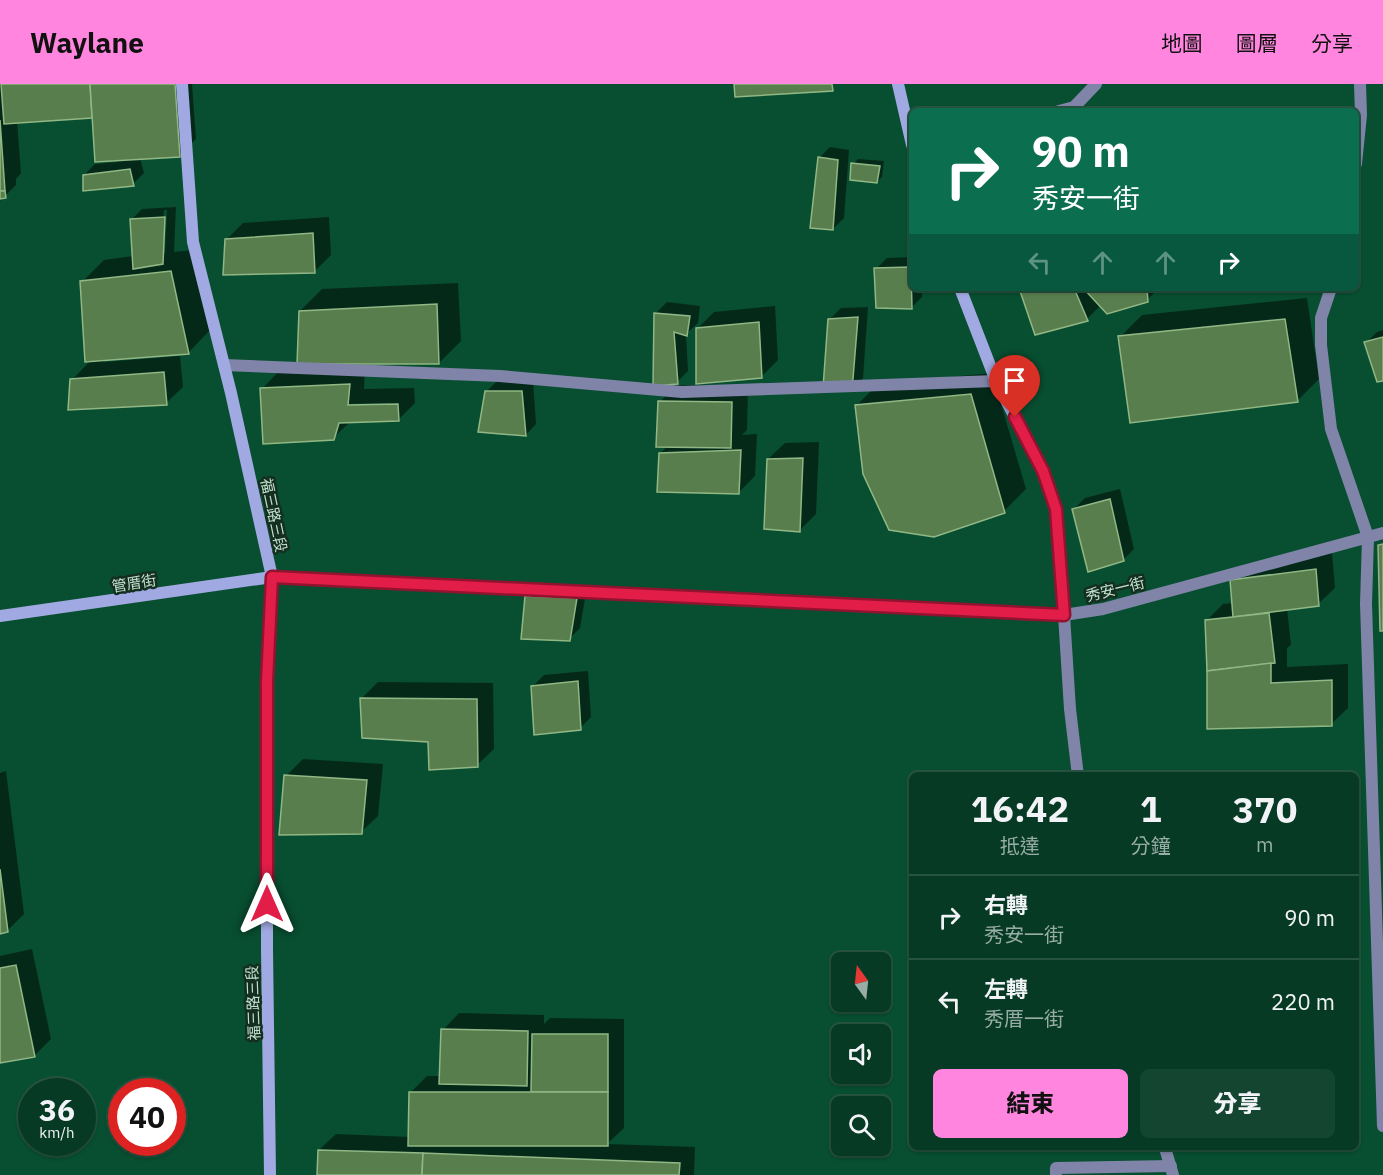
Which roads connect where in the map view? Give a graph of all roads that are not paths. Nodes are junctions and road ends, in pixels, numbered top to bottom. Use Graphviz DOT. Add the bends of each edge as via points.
graph roads {
  1 [pos="182,84"];
  2 [pos="898,84"];
  3 [pos="1096,84"];
  4 [pos="1360,84"];
  5 [pos="1070,108"];
  6 [pos="909,132"];
  7 [pos="1359,140"];
  8 [pos="961,291"];
  9 [pos="1330,291"];
  10 [pos="224,365"];
  11 [pos="996,381"];
  12 [pos="1383,533"];
  13 [pos="1368,537"];
  14 [pos="272,577"];
  15 [pos="1064,615"];
  16 [pos="0,616"];
  17 [pos="1078,772"];
  18 [pos="1383,1126"];
  19 [pos="1166,1150"];
  20 [pos="1172,1171"];
  21 [pos="270,1175"];
  22 [pos="1056,1175"];
  1 -- 10 [label="street, 福三路三段" via="193,242"];
  2 -- 6 [label="street"];
  3 -- 5 [label="lane"];
  4 -- 7 [label="lane"];
  8 -- 11 [label="street"];
  9 -- 13 [label="lane" via="1321,318 1321,345 1331,429"];
  10 -- 11 [label="lane" via="500,376 681,392"];
  10 -- 14 [label="street, 福三路三段"];
  11 -- 15 [label="street" via="1043,471 1056,509"];
  12 -- 13 [label="lane, 秀安一街"];
  13 -- 15 [label="lane, 秀安一街" via="1103,609"];
  13 -- 18 [label="lane" via="1366,604"];
  14 -- 15 [label="street, 秀安一街"];
  14 -- 16 [label="street, 管厝街"];
  14 -- 21 [label="street, 福三路三段" via="267,705"];
  15 -- 17 [label="lane"];
  19 -- 20 [label="lane"];
  20 -- 22 [label="lane" via="1056,1168"];
}
